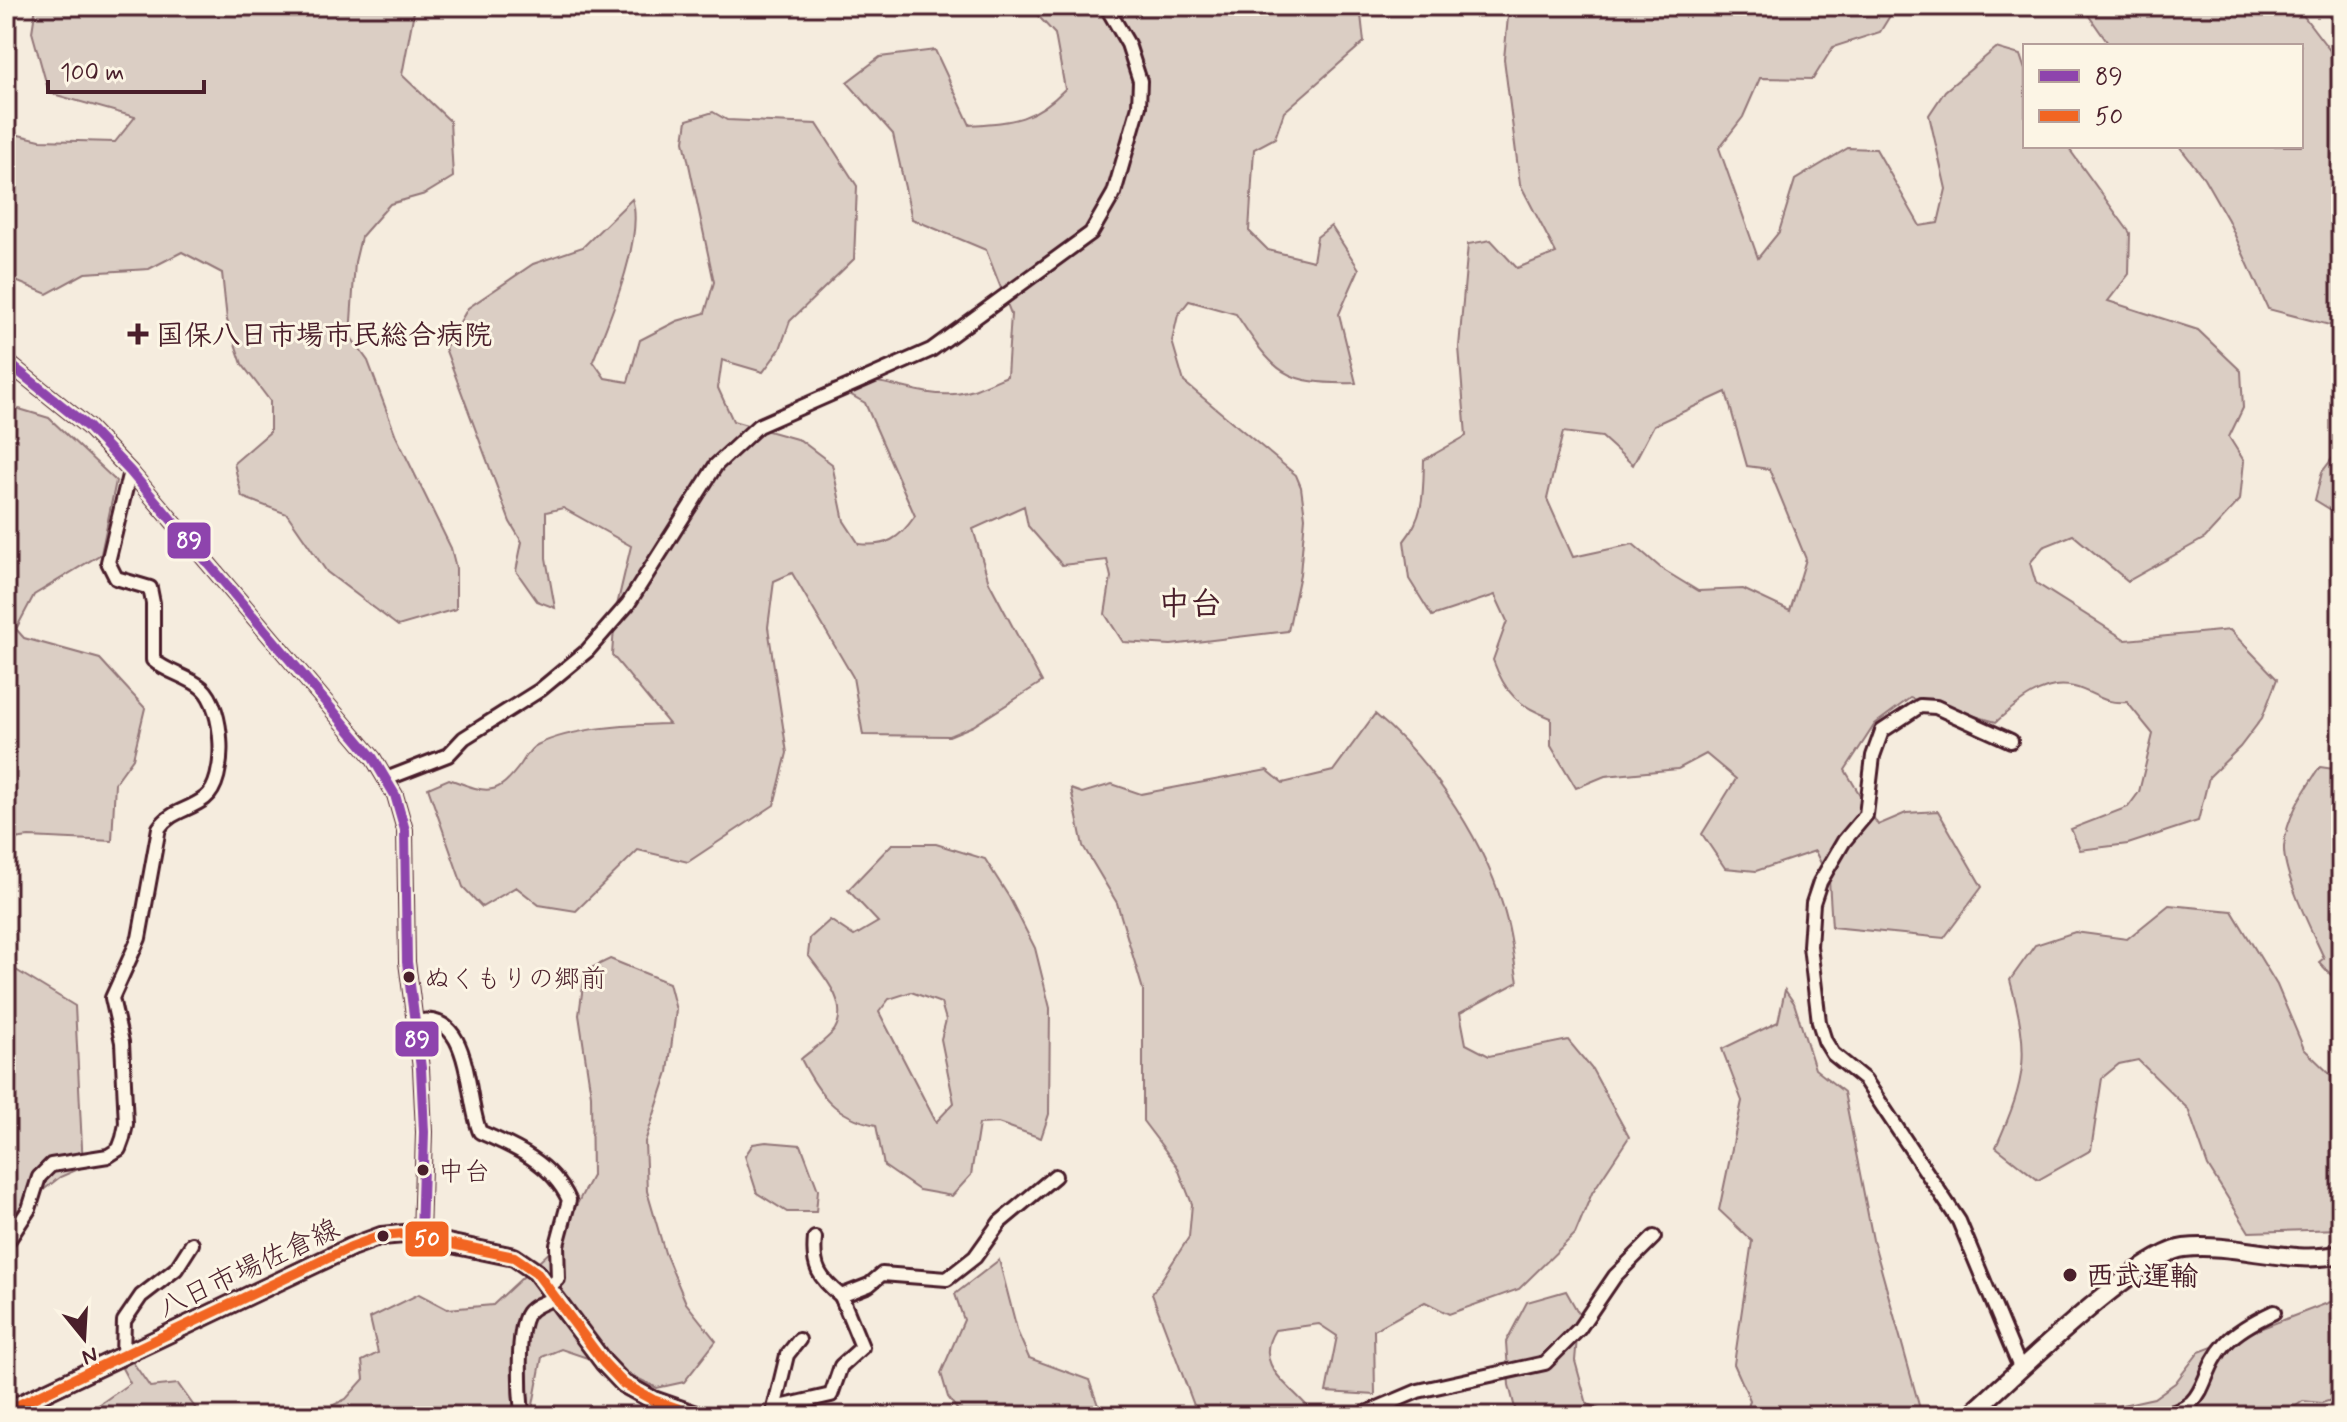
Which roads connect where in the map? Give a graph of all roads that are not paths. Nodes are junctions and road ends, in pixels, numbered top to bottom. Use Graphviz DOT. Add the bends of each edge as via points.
graph roads {
  1 [pos="1106,6"];
  2 [pos="6,361"];
  3 [pos="130,471"];
  4 [pos="2011,741"];
  5 [pos="386,779"];
  6 [pos="415,1022"];
  7 [pos="1055,1176"];
  8 [pos="421,1236"];
  9 [pos="1654,1237"];
  10 [pos="815,1238"];
  11 [pos="6,1244"];
  12 [pos="192,1244"];
  13 [pos="2341,1254"];
  14 [pos="552,1293"];
  15 [pos="841,1296"];
  16 [pos="2274,1312"];
  17 [pos="799,1340"];
  18 [pos="123,1355"];
  19 [pos="2021,1370"];
  20 [pos="6,1411"];
  21 [pos="773,1412"];
  22 [pos="522,1416"];
  23 [pos="699,1416"];
  24 [pos="1359,1416"];
  25 [pos="1969,1416"];
  26 [pos="2156,1416"];
  1 -- 5 [label="street" via="1128,44 1140,81 1139,106 1114,193 1091,233 931,350 758,426 716,465 628,604 587,651 540,690 464,738 448,755"];
  2 -- 3 [label="street" via="88,427"];
  3 -- 5 [label="street"];
  3 -- 11 [label="street" via="108,562 116,578 150,588 153,660 203,689 213,704 221,729 217,777 206,797 169,815 159,828 139,938 112,998 122,1042 126,1124 119,1149 108,1156 51,1165 39,1177 29,1209"];
  4 -- 19 [label="street" via="1936,707 1920,706 1882,731 1873,756 1866,815 1820,882 1810,946 1825,1041 1865,1080 1959,1221"];
  5 -- 6 [label="street" via="405,830 407,962"];
  6 -- 8 [label="street" via="424,1132"];
  6 -- 14 [label="street" via="430,1019 453,1034 480,1132 521,1149 562,1185 569,1200"];
  7 -- 15 [label="street" via="1000,1222 975,1257 947,1279 882,1274"];
  8 -- 14 [label="main road, 八日市場佐倉線" via="514,1257 536,1272"];
  8 -- 18 [label="main road, 八日市場佐倉線" via="367,1240"];
  9 -- 24 [label="street" via="1545,1363 1418,1391"];
  10 -- 15 [label="street" via="812,1262 821,1279"];
  12 -- 18 [label="street" via="176,1269 141,1296 124,1321"];
  13 -- 19 [label="main road" via="2295,1259 2234,1249 2180,1249 2131,1275"];
  14 -- 22 [label="street" via="525,1317"];
  14 -- 23 [label="main road, 八日市場佐倉線" via="624,1384"];
  15 -- 21 [label="street" via="862,1347 841,1366 831,1395"];
  16 -- 26 [label="street" via="2226,1343 2198,1398 2184,1411"];
  17 -- 21 [label="street" via="787,1355"];
  18 -- 20 [label="main road, 八日市場佐倉線"];
  19 -- 25 [label="main road"];
}
